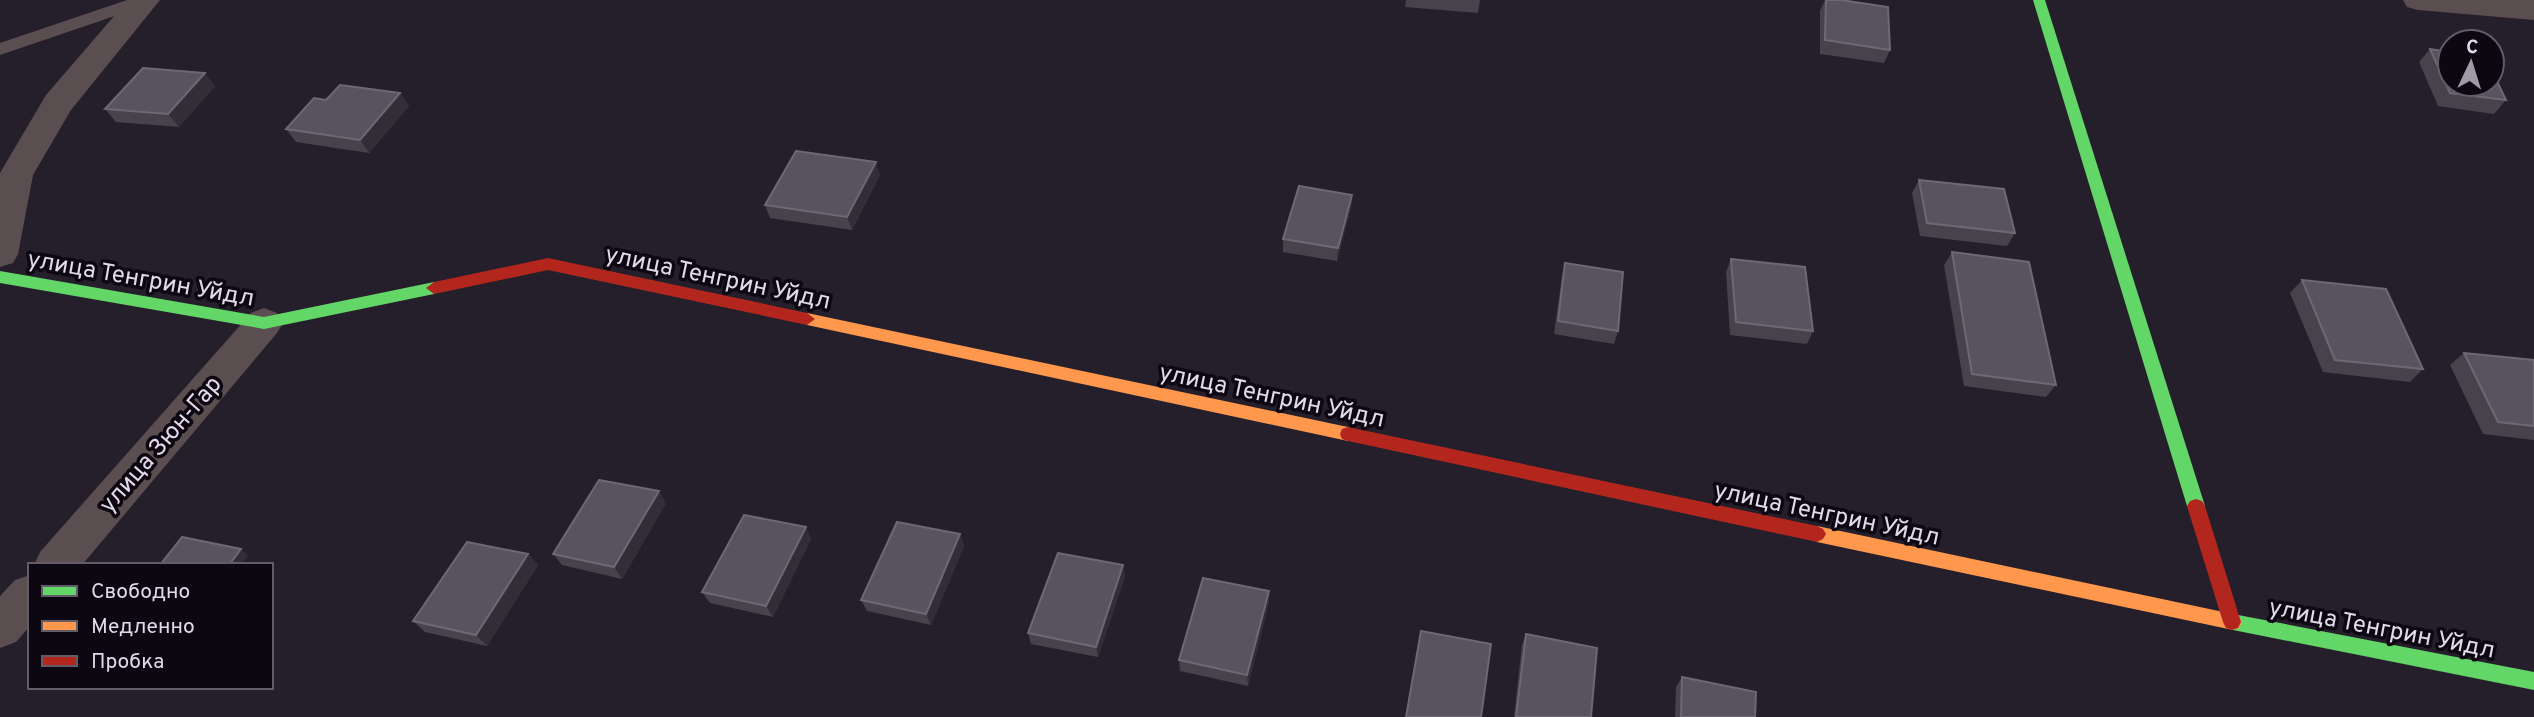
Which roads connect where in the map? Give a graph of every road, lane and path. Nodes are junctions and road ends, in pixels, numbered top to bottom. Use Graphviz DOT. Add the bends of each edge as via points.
graph roads {
  1 [pos="144,0"];
  2 [pos="2039,0"];
  3 [pos="2417,0"];
  4 [pos="2534,10"];
  5 [pos="0,50"];
  6 [pos="0,254"];
  7 [pos="0,277"];
  8 [pos="264,323"];
  9 [pos="57,563"];
  10 [pos="28,596"];
  11 [pos="2232,622"];
  12 [pos="0,628"];
  13 [pos="2534,681"];
  1 -- 5 [label="lane"];
  1 -- 6 [label="street" via="58,103 16,176"];
  2 -- 11 [label="street"];
  3 -- 4 [label="street"];
  7 -- 8 [label="street, улица Тенгрин Уйдл"];
  8 -- 9 [label="street, улица Зюн-Гар"];
  8 -- 11 [label="street, улица Тенгрин Уйдл" via="548,264"];
  10 -- 12 [label="street"];
  11 -- 13 [label="street, улица Тенгрин Уйдл"];
}
